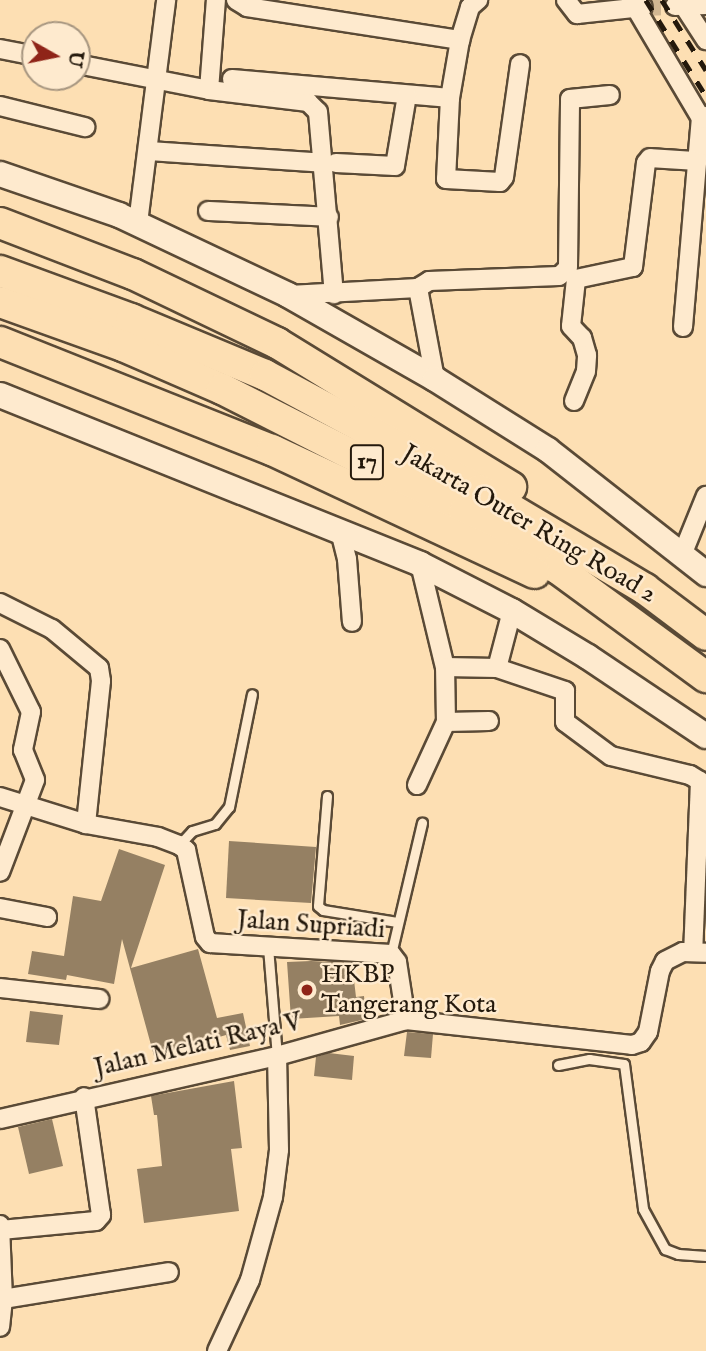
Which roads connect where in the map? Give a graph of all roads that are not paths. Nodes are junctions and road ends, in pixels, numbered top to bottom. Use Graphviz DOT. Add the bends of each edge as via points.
graph roads {
  1 [pos="166,0"];
  2 [pos="216,0"];
  3 [pos="236,0"];
  4 [pos="478,0"];
  5 [pos="566,0"];
  6 [pos="678,4"];
  7 [pos="637,5"];
  8 [pos="706,5"];
  9 [pos="460,40"];
  10 [pos="706,40"];
  11 [pos="0,49"];
  12 [pos="21,53"];
  13 [pos="520,64"];
  14 [pos="91,67"];
  15 [pos="232,79"];
  16 [pos="156,80"];
  17 [pos="209,90"];
  18 [pos="407,95"];
  19 [pos="610,95"];
  20 [pos="450,98"];
  21 [pos="0,106"];
  22 [pos="704,121"];
  23 [pos="85,127"];
  24 [pos="149,151"];
  25 [pos="697,161"];
  26 [pos="330,163"];
  27 [pos="0,174"];
  28 [pos="208,211"];
  29 [pos="329,217"];
  30 [pos="0,223"];
  31 [pos="138,223"];
  32 [pos="0,271"];
  33 [pos="418,288"];
  34 [pos="334,293"];
  35 [pos="288,295"];
  36 [pos="0,302"];
  37 [pos="683,327"];
  38 [pos="0,342"];
  39 [pos="435,379"];
  40 [pos="0,395"];
  41 [pos="574,401"];
  42 [pos="706,496"];
  43 [pos="340,531"];
  44 [pos="682,555"];
  45 [pos="420,564"];
  46 [pos="706,574"];
  47 [pos="645,589"];
  48 [pos="0,603"];
  49 [pos="512,611"];
  50 [pos="624,615"];
  51 [pos="352,622"];
  52 [pos="706,635"];
  53 [pos="0,649"];
  54 [pos="445,667"];
  55 [pos="497,668"];
  56 [pos="706,677"];
  57 [pos="252,694"];
  58 [pos="489,721"];
  59 [pos="446,722"];
  60 [pos="706,736"];
  61 [pos="416,785"];
  62 [pos="327,796"];
  63 [pos="0,797"];
  64 [pos="27,807"];
  65 [pos="422,823"];
  66 [pos="86,824"];
  67 [pos="179,845"];
  68 [pos="0,872"];
  69 [pos="0,908"];
  70 [pos="47,918"];
  71 [pos="397,922"];
  72 [pos="268,947"];
  73 [pos="699,952"];
  74 [pos="391,954"];
  75 [pos="0,988"];
  76 [pos="99,999"];
  77 [pos="406,1020"];
  78 [pos="277,1056"];
  79 [pos="558,1065"];
  80 [pos="84,1097"];
  81 [pos="0,1119"];
  82 [pos="1,1227"];
  83 [pos="706,1256"];
  84 [pos="169,1272"];
  85 [pos="3,1299"];
  86 [pos="0,1327"];
  87 [pos="217,1351"];
  1 -- 16 [label="street"];
  2 -- 17 [label="street"];
  3 -- 9 [label="street" via="247,7"];
  4 -- 9 [label="street" via="470,7"];
  5 -- 7 [label="street" via="577,14"];
  6 -- 8 [label="street"];
  6 -- 10 [label="street"];
  7 -- 22 [label="street"];
  9 -- 20 [label="street"];
  11 -- 12 [label="street"];
  13 -- 20 [label="street" via="500,182 446,179"];
  14 -- 16 [label="street"];
  15 -- 18 [label="street"];
  16 -- 17 [label="street"];
  16 -- 24 [label="street"];
  17 -- 26 [label="street" via="308,102 318,112"];
  18 -- 20 [label="street"];
  18 -- 26 [label="street" via="394,166"];
  19 -- 33 [label="street" via="570,99 568,267 564,272 558,276 429,281"];
  21 -- 23 [label="street"];
  22 -- 25 [label="street"];
  24 -- 26 [label="street"];
  24 -- 31 [label="street"];
  25 -- 37 [label="street"];
  25 -- 41 [label="street" via="650,158 633,267 576,279 571,326 582,338 587,355"];
  26 -- 29 [label="street"];
  27 -- 31 [label="main road"];
  28 -- 29 [label="street"];
  29 -- 34 [label="street"];
  30 -- 47 [label="highway" via="133,274 277,343 512,487"];
  31 -- 35 [label="main road"];
  32 -- 47 [label="highway, Jakarta Outer Ring Road 2 / 17" via="131,318 265,375 479,490"];
  33 -- 34 [label="street"];
  33 -- 39 [label="street"];
  34 -- 35 [label="street"];
  35 -- 39 [label="main road"];
  36 -- 50 [label="highway, Jakarta Outer Ring Road 2 / 17" via="123,346 259,406 501,533"];
  38 -- 50 [label="highway" via="272,450"];
  39 -- 44 [label="main road" via="548,450"];
  40 -- 43 [label="main road"];
  42 -- 44 [label="street"];
  43 -- 45 [label="main road"];
  43 -- 51 [label="street" via="348,559"];
  44 -- 46 [label="main road"];
  45 -- 49 [label="main road"];
  45 -- 54 [label="street"];
  47 -- 52 [label="highway, Jakarta Outer Ring Road 2 / 17"];
  48 -- 66 [label="street" via="52,629 99,668"];
  49 -- 55 [label="street"];
  49 -- 60 [label="main road"];
  50 -- 56 [label="highway, Jakarta Outer Ring Road 2 / 17"];
  53 -- 64 [label="street" via="31,712 23,750 36,780"];
  54 -- 55 [label="street"];
  54 -- 59 [label="street"];
  55 -- 73 [label="street" via="565,691 565,722 611,756 700,781"];
  57 -- 67 [label="lane" via="229,807 215,824 192,831"];
  58 -- 59 [label="street"];
  59 -- 61 [label="street"];
  62 -- 71 [label="lane" via="318,905"];
  63 -- 64 [label="street"];
  64 -- 66 [label="street"];
  64 -- 68 [label="street"];
  65 -- 71 [label="lane"];
  66 -- 67 [label="street"];
  67 -- 72 [label="street, Jalan Supriadi" via="186,850 205,937 211,943"];
  69 -- 70 [label="street"];
  71 -- 74 [label="lane"];
  72 -- 74 [label="street, Jalan Supriadi"];
  72 -- 78 [label="lane"];
  73 -- 77 [label="street" via="673,954 665,961 648,1032 632,1045"];
  74 -- 77 [label="street, Jalan Supriadi" via="397,962"];
  75 -- 76 [label="street"];
  77 -- 78 [label="street, Jalan Melati Raya V"];
  78 -- 80 [label="street, Jalan Melati Raya V"];
  78 -- 87 [label="street" via="279,1150 273,1197 250,1280"];
  79 -- 83 [label="lane" via="589,1059 624,1064 643,1209 665,1249"];
  80 -- 81 [label="street, Jalan Melati Raya V"];
  80 -- 82 [label="street" via="101,1215 96,1221"];
  82 -- 85 [label="street"];
  84 -- 85 [label="street"];
  85 -- 86 [label="street"];
}
